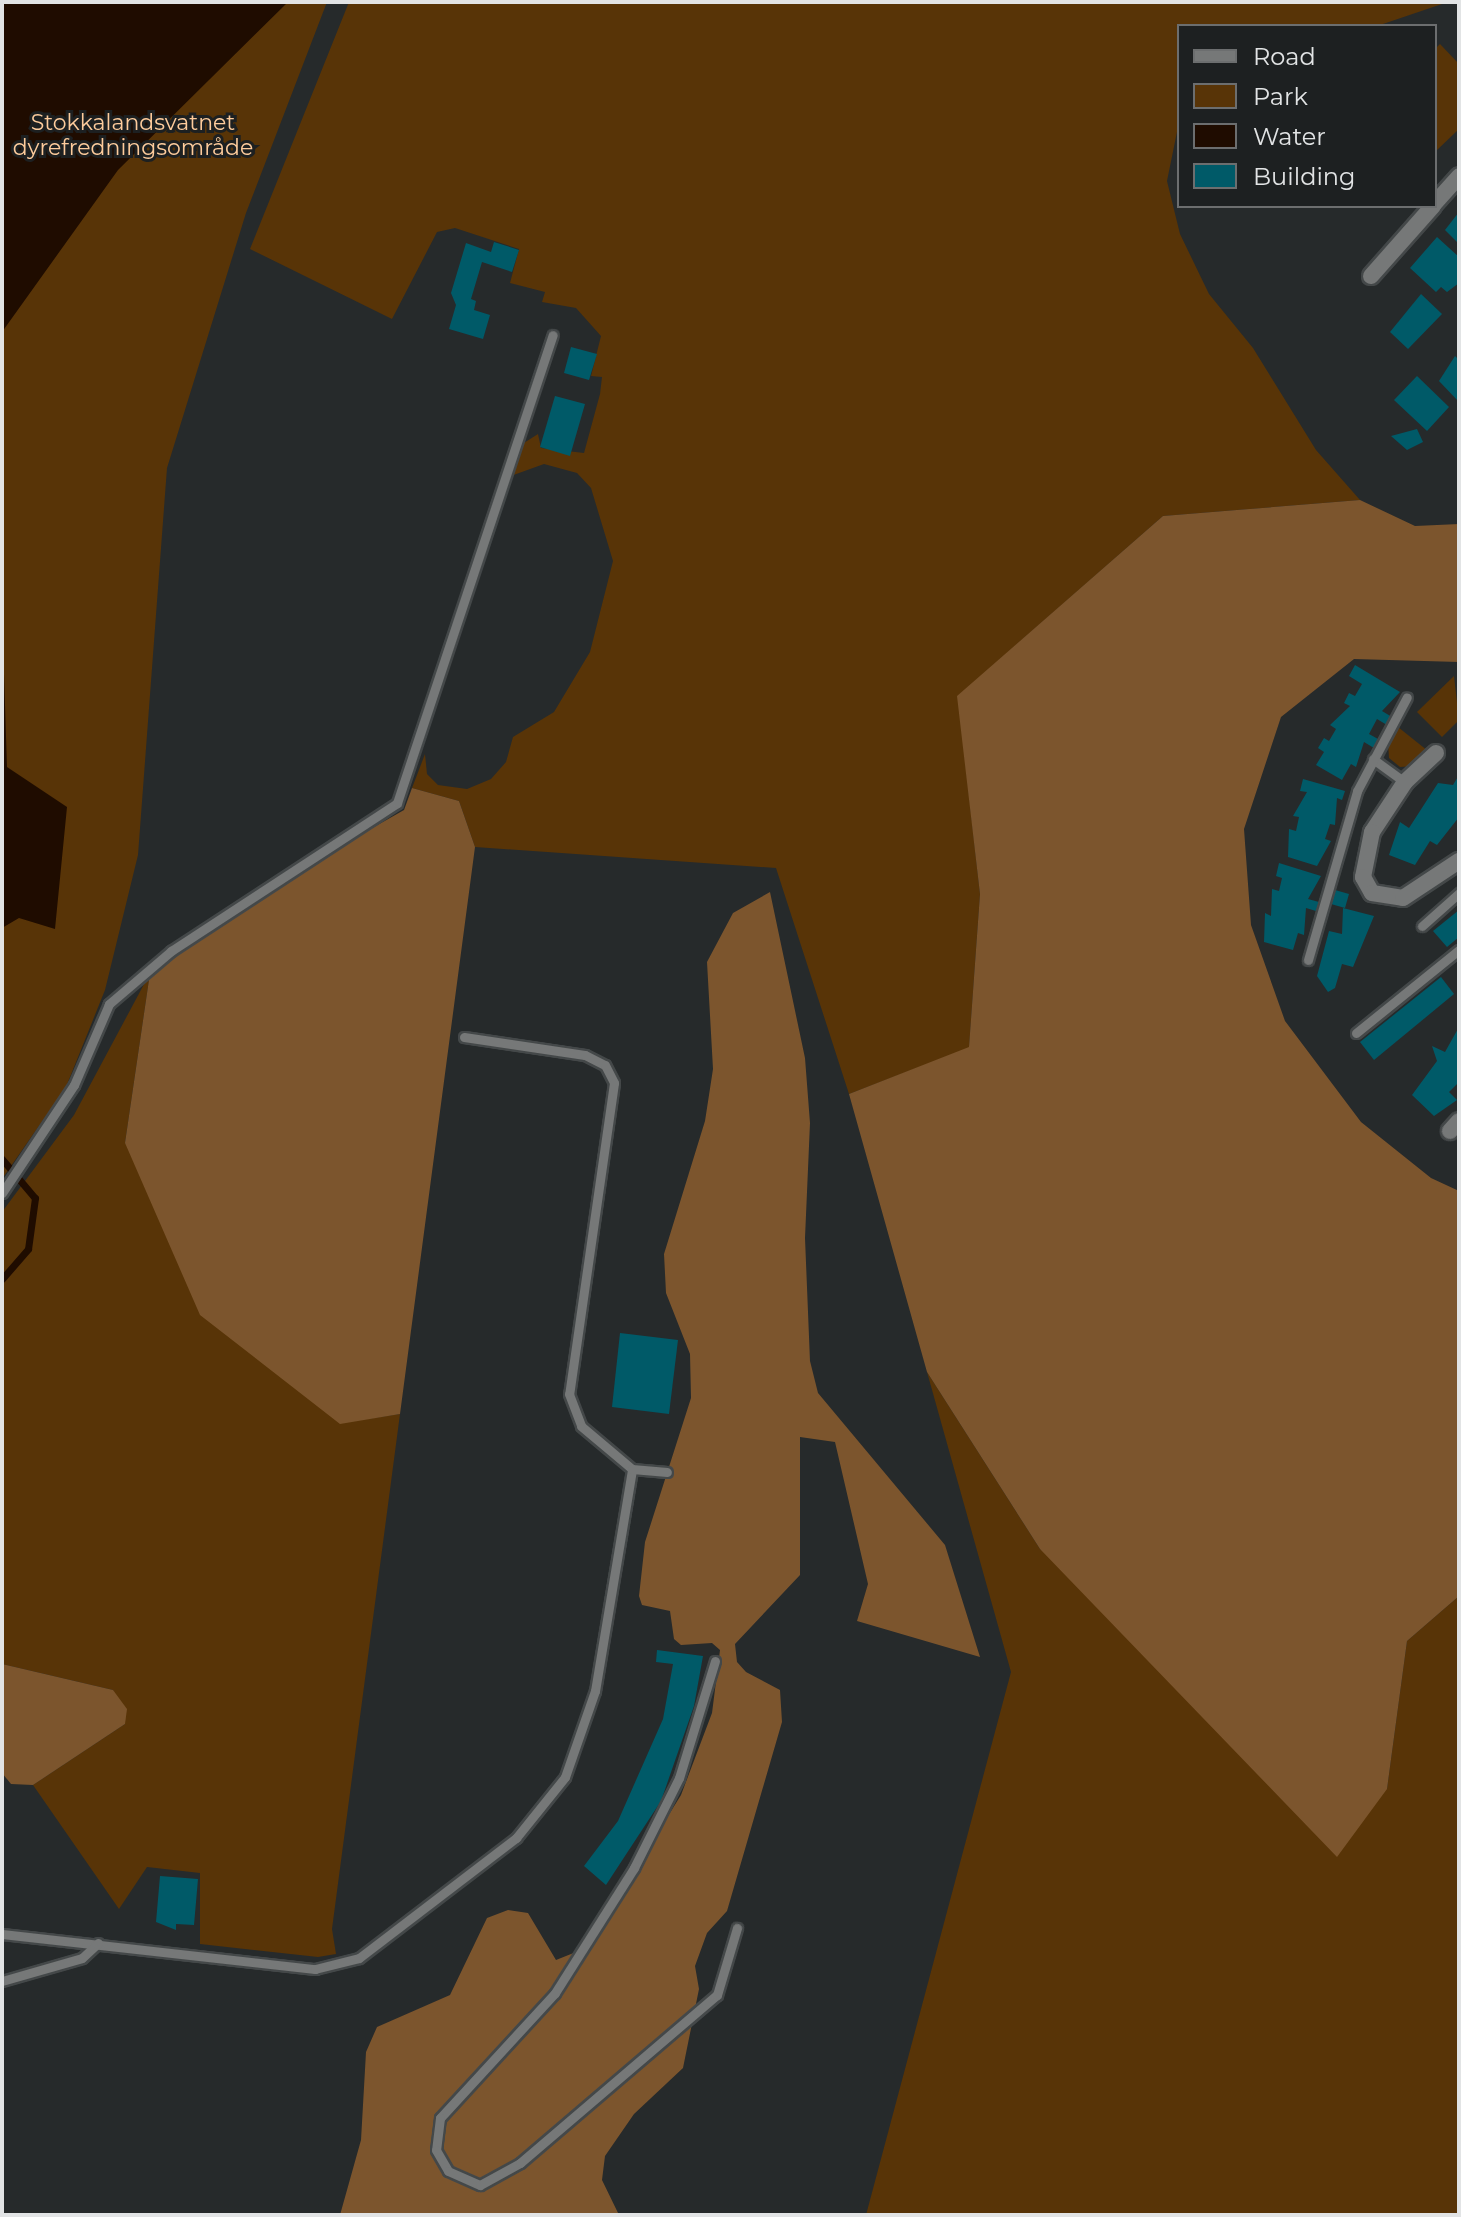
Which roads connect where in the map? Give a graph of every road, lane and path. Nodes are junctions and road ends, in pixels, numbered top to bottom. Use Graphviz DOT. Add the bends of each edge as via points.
graph roads {
  1 [pos="1459,176"];
  2 [pos="1437,202"];
  3 [pos="1431,208"];
  4 [pos="1371,276"];
  5 [pos="553,335"];
  6 [pos="1407,697"];
  7 [pos="1436,753"];
  8 [pos="1373,759"];
  9 [pos="1405,782"];
  10 [pos="1459,861"];
  11 [pos="1459,893"];
  12 [pos="1422,926"];
  13 [pos="1459,950"];
  14 [pos="1308,960"];
  15 [pos="1356,1033"];
  16 [pos="464,1037"];
  17 [pos="2,1193"];
  18 [pos="632,1469"];
  19 [pos="667,1472"];
  20 [pos="715,1661"];
  21 [pos="737,1928"];
  22 [pos="2,1934"];
  23 [pos="98,1943"];
  24 [pos="2,1981"];
  1 -- 2 [label="street"];
  3 -- 4 [label="street"];
  5 -- 17 [label="lane" via="397,803 171,951 109,1004 74,1085"];
  6 -- 8 [label="lane"];
  7 -- 9 [label="street"];
  8 -- 9 [label="lane"];
  8 -- 14 [label="lane" via="1357,791"];
  9 -- 10 [label="street" via="1363,855 1363,877 1372,893 1403,898"];
  11 -- 12 [label="lane"];
  13 -- 15 [label="lane"];
  16 -- 18 [label="lane" via="585,1055 605,1065 614,1083 569,1394 581,1426"];
  18 -- 19 [label="lane"];
  18 -- 23 [label="lane" via="588,1723 565,1777 516,1838 359,1958 338,1964 315,1969"];
  20 -- 21 [label="lane" via="670,1801 612,1904 547,2003 440,2118 436,2150 448,2171 480,2185 520,2163 717,1995"];
  22 -- 23 [label="lane"];
  23 -- 24 [label="lane" via="82,1958"];
}
